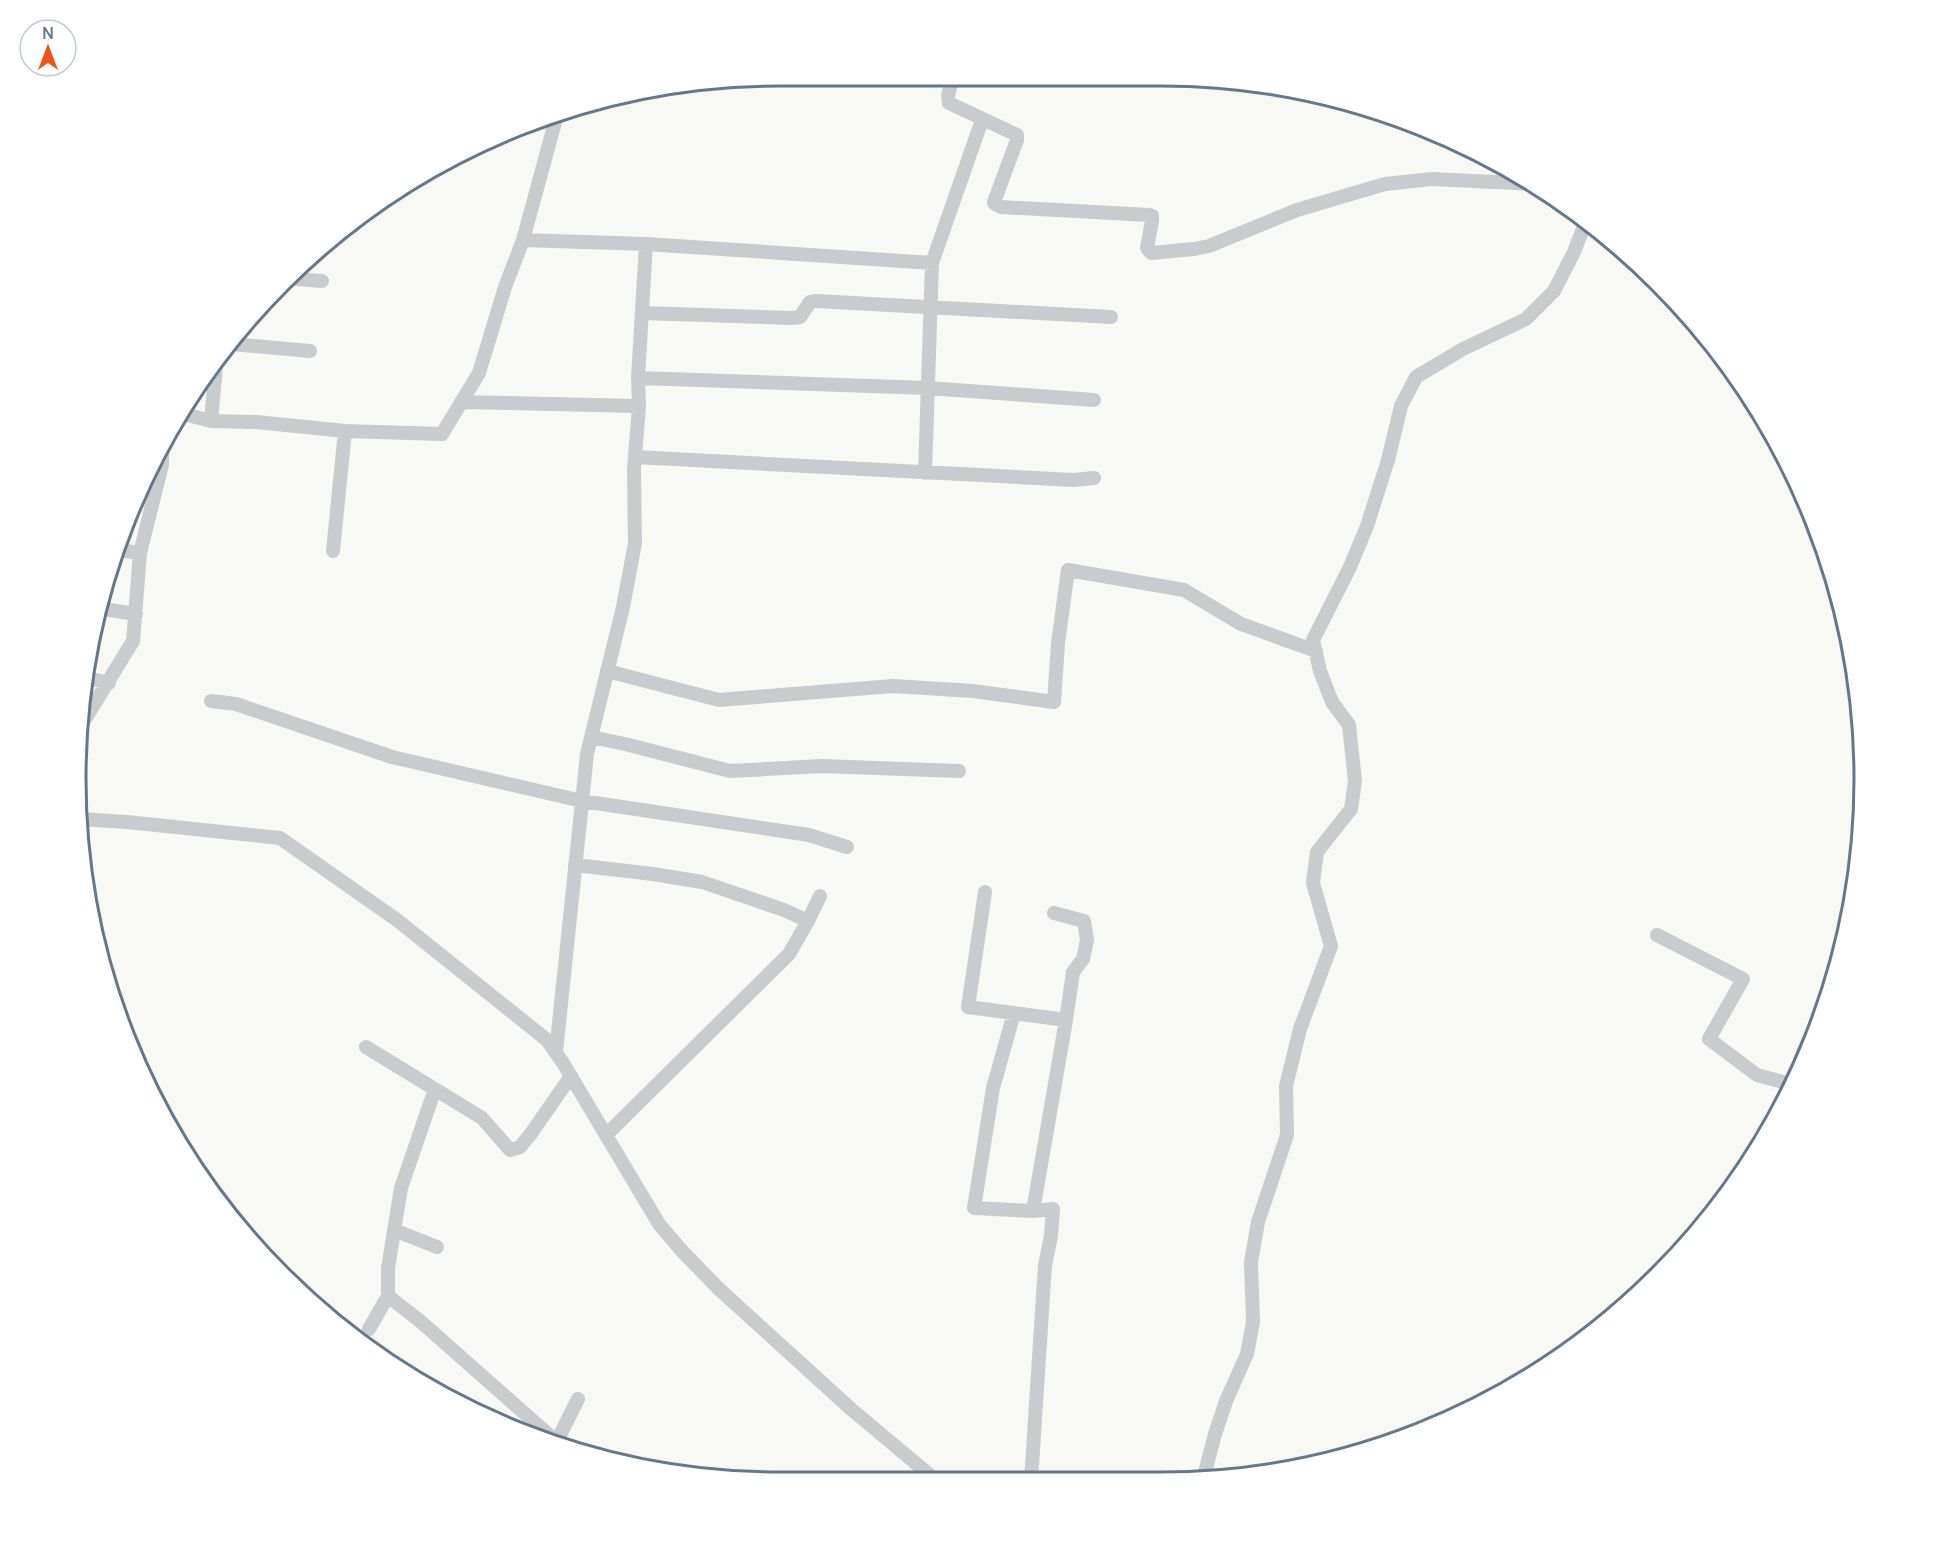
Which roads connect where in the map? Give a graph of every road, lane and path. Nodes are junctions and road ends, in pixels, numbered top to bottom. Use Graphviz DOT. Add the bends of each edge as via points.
graph roads {
  1 [pos="950,86"];
  2 [pos="982,120"];
  3 [pos="555,122"];
  4 [pos="1516,183"];
  5 [pos="1583,229"];
  6 [pos="523,240"];
  7 [pos="646,243"];
  8 [pos="932,263"];
  9 [pos="298,279"];
  10 [pos="322,281"];
  11 [pos="931,307"];
  12 [pos="642,313"];
  13 [pos="1110,317"];
  14 [pos="239,345"];
  15 [pos="310,351"];
  16 [pos="215,375"];
  17 [pos="638,378"];
  18 [pos="928,388"];
  19 [pos="1094,400"];
  20 [pos="461,402"];
  21 [pos="639,406"];
  22 [pos="188,415"];
  23 [pos="211,421"];
  24 [pos="345,431"];
  25 [pos="635,457"];
  26 [pos="925,473"];
  27 [pos="156,474"];
  28 [pos="1094,478"];
  29 [pos="124,551"];
  30 [pos="333,551"];
  31 [pos="140,553"];
  32 [pos="107,609"];
  33 [pos="136,614"];
  34 [pos="1316,651"];
  35 [pos="607,671"];
  36 [pos="93,679"];
  37 [pos="109,683"];
  38 [pos="211,701"];
  39 [pos="89,714"];
  40 [pos="591,737"];
  41 [pos="959,771"];
  42 [pos="582,801"];
  43 [pos="87,819"];
  44 [pos="847,847"];
  45 [pos="576,865"];
  46 [pos="985,892"];
  47 [pos="820,896"];
  48 [pos="1054,913"];
  49 [pos="808,921"];
  50 [pos="1657,935"];
  51 [pos="1014,1013"];
  52 [pos="1066,1020"];
  53 [pos="366,1047"];
  54 [pos="556,1052"];
  55 [pos="571,1076"];
  56 [pos="1785,1082"];
  57 [pos="435,1089"];
  58 [pos="606,1135"];
  59 [pos="1033,1211"];
  60 [pos="394,1230"];
  61 [pos="437,1247"];
  62 [pos="388,1296"];
  63 [pos="369,1329"];
  64 [pos="578,1399"];
  65 [pos="544,1431"];
  66 [pos="560,1436"];
  67 [pos="1206,1470"];
  68 [pos="926,1472"];
  69 [pos="1032,1472"];
  1 -- 2 [label="street" via="949,103"];
  2 -- 4 [label="street" via="1017,135 994,202 998,207 1149,215 1152,220 1146,248 1156,254 1209,246 1297,210 1385,183 1432,179"];
  2 -- 8 [label="street"];
  3 -- 6 [label="street"];
  5 -- 34 [label="street" via="1554,291 1526,319 1416,377 1401,406 1367,526 1313,640"];
  6 -- 7 [label="street"];
  6 -- 20 [label="street" via="479,373"];
  7 -- 8 [label="street"];
  7 -- 12 [label="street"];
  8 -- 11 [label="street"];
  9 -- 10 [label="street"];
  11 -- 12 [label="street" via="816,301 792,318"];
  11 -- 13 [label="street"];
  11 -- 18 [label="street"];
  12 -- 17 [label="street"];
  14 -- 15 [label="street"];
  16 -- 23 [label="street"];
  17 -- 18 [label="street"];
  17 -- 21 [label="street"];
  18 -- 19 [label="street"];
  18 -- 26 [label="street"];
  20 -- 21 [label="street"];
  20 -- 24 [label="street" via="442,434"];
  21 -- 25 [label="street"];
  22 -- 23 [label="street"];
  23 -- 24 [label="street"];
  24 -- 30 [label="street"];
  25 -- 26 [label="street"];
  25 -- 35 [label="street" via="635,543"];
  26 -- 28 [label="street"];
  27 -- 31 [label="street"];
  29 -- 31 [label="street"];
  31 -- 33 [label="street"];
  32 -- 33 [label="street"];
  33 -- 37 [label="street" via="133,641"];
  34 -- 35 [label="street" via="1241,624 1184,590 1068,570 1054,702 893,686 719,700"];
  34 -- 67 [label="street" via="1332,702 1349,725 1355,781 1351,808 1317,852 1313,883 1331,946 1300,1029 1286,1086 1287,1135 1258,1222 1251,1262 1253,1322 1247,1354 1226,1401"];
  35 -- 40 [label="street"];
  36 -- 37 [label="street"];
  37 -- 39 [label="street"];
  38 -- 42 [label="street" via="236,704 392,757"];
  40 -- 41 [label="street" via="730,771 822,766"];
  40 -- 42 [label="street"];
  42 -- 44 [label="street" via="809,835"];
  42 -- 45 [label="street"];
  43 -- 54 [label="street" via="280,838 397,920 547,1040"];
  45 -- 49 [label="street" via="702,882"];
  45 -- 54 [label="street"];
  46 -- 51 [label="street" via="968,1006"];
  47 -- 49 [label="street"];
  48 -- 52 [label="street" via="1084,921 1087,940 1083,959 1073,972"];
  49 -- 58 [label="street" via="789,954"];
  50 -- 56 [label="street" via="1743,979 1709,1039 1757,1075"];
  51 -- 52 [label="street"];
  51 -- 59 [label="street" via="993,1088 974,1208"];
  52 -- 59 [label="street"];
  53 -- 57 [label="street"];
  54 -- 55 [label="street"];
  55 -- 57 [label="street" via="530,1135 514,1150 482,1118"];
  55 -- 58 [label="street"];
  57 -- 60 [label="street" via="401,1188"];
  58 -- 68 [label="street" via="659,1224 682,1251 851,1409"];
  59 -- 69 [label="street" via="1053,1209 1045,1265"];
  60 -- 61 [label="street"];
  60 -- 62 [label="street"];
  62 -- 63 [label="street"];
  62 -- 65 [label="street"];
  64 -- 66 [label="street"];
}
